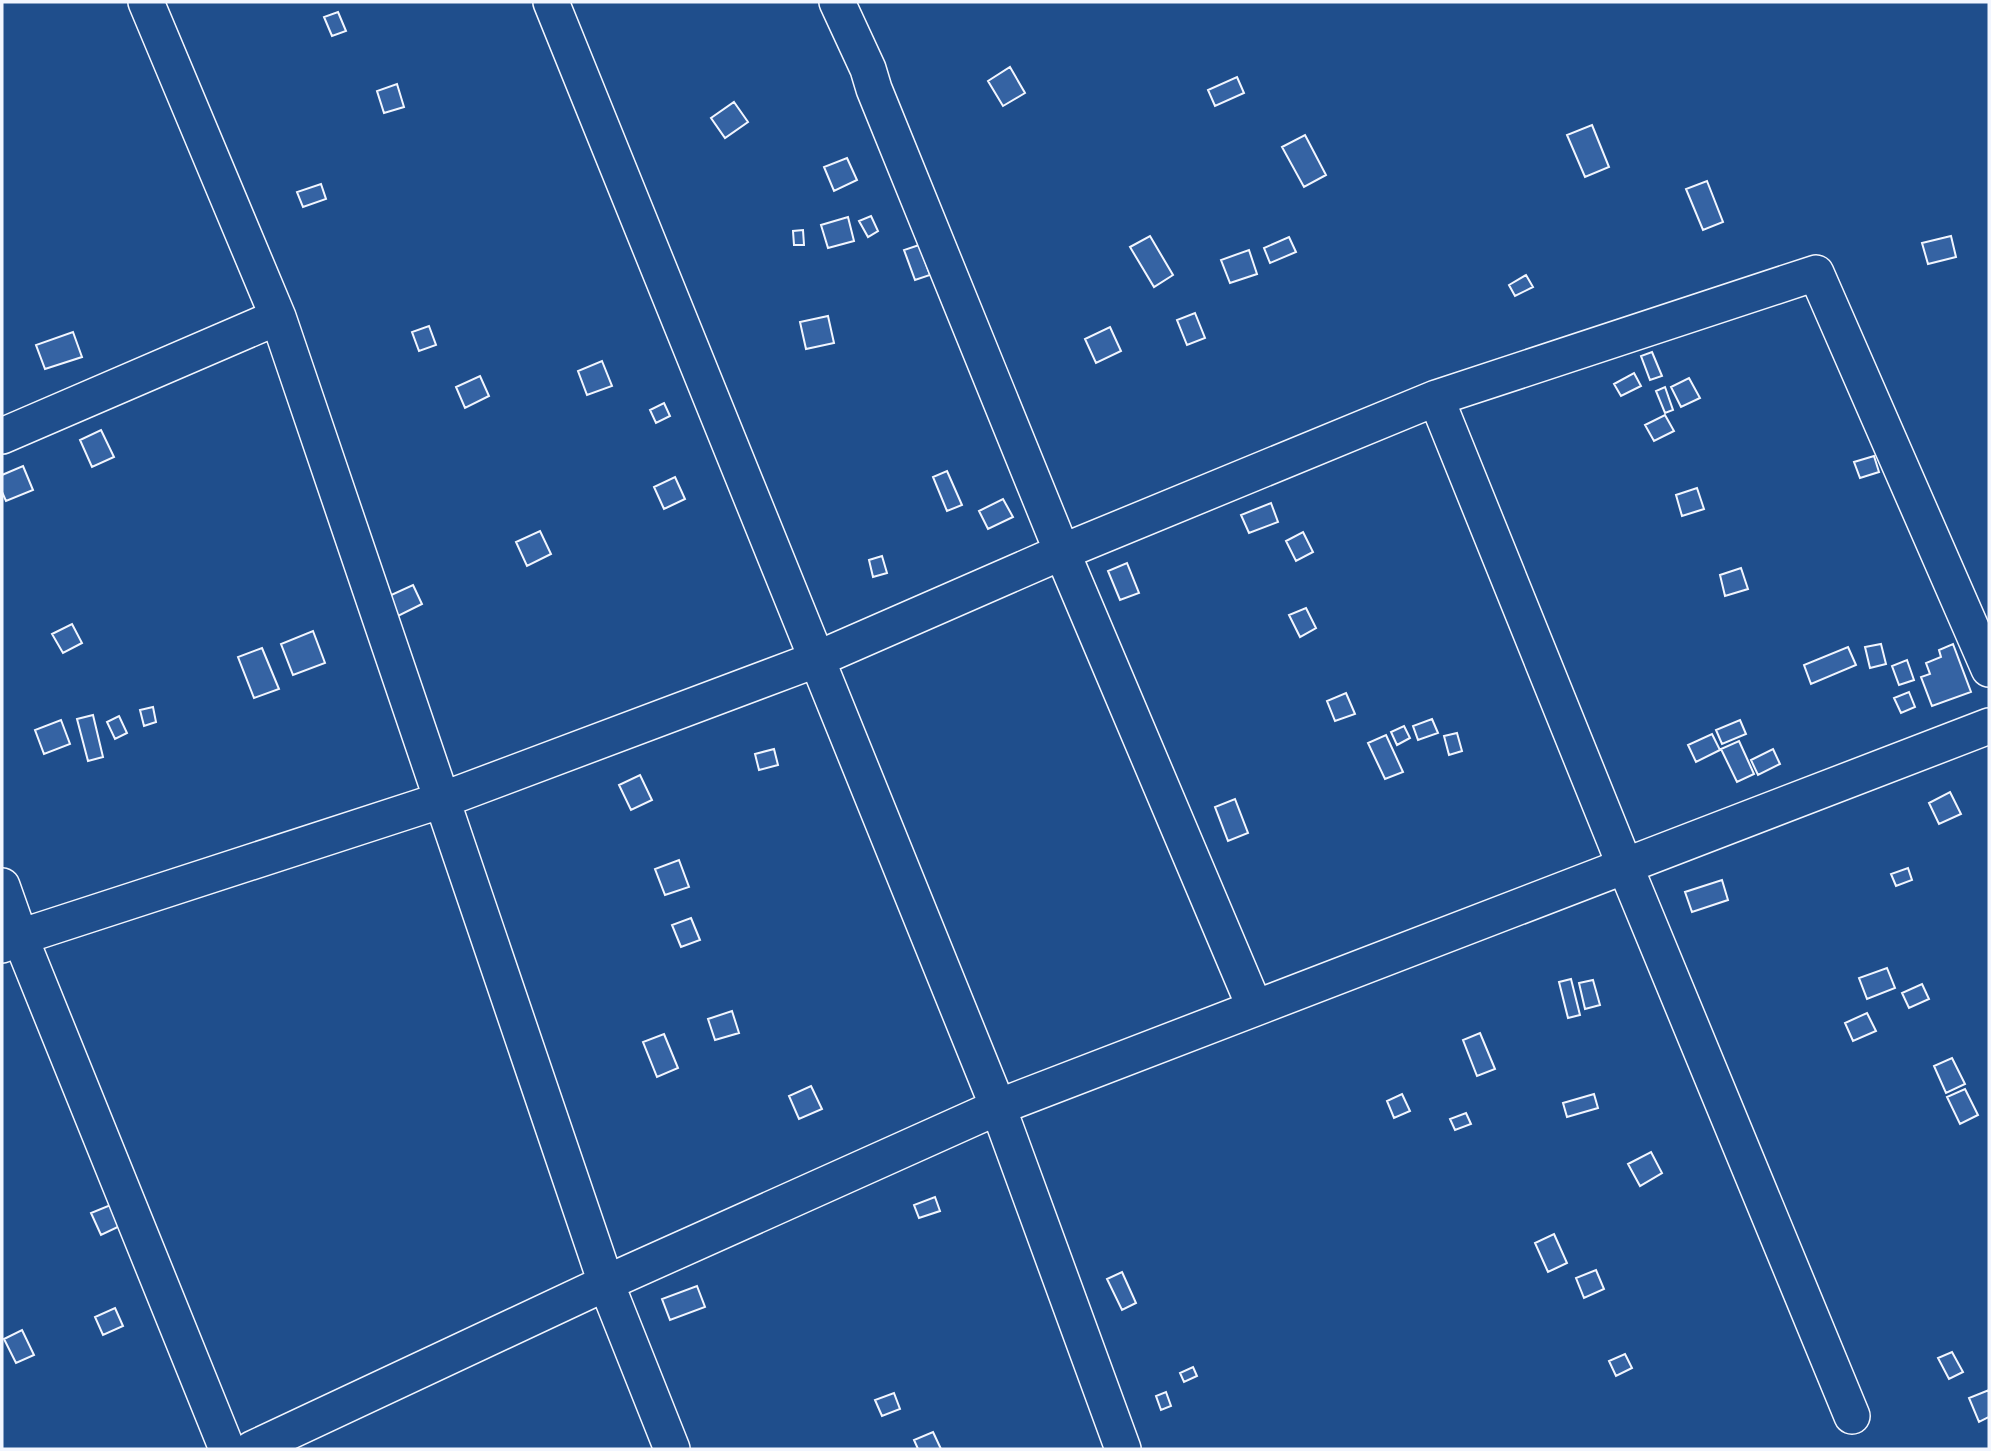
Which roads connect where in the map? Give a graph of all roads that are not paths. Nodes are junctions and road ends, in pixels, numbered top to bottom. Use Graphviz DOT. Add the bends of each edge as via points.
graph roads {
  1 [pos="146,2"];
  2 [pos="551,2"];
  3 [pos="836,2"];
  4 [pos="278,317"];
  5 [pos="1436,398"];
  6 [pos="2,436"];
  7 [pos="1062,552"];
  8 [pos="816,660"];
  9 [pos="1989,669"];
  10 [pos="1989,726"];
  11 [pos="442,800"];
  12 [pos="1625,866"];
  13 [pos="2,886"];
  14 [pos="11,941"];
  15 [pos="1255,1008"];
  16 [pos="998,1107"];
  17 [pos="607,1283"];
  18 [pos="1852,1416"];
  19 [pos="227,1449"];
  20 [pos="252,1449"];
  21 [pos="672,1449"];
  22 [pos="1123,1449"];
  1 -- 4 [label="street"];
  2 -- 8 [label="street"];
  3 -- 7 [label="street" via="868,69"];
  4 -- 6 [label="street"];
  4 -- 11 [label="street"];
  5 -- 7 [label="street"];
  5 -- 9 [label="street" via="1816,273"];
  5 -- 12 [label="street"];
  7 -- 8 [label="street"];
  7 -- 15 [label="street"];
  8 -- 11 [label="street"];
  8 -- 16 [label="street"];
  10 -- 12 [label="street"];
  11 -- 14 [label="street"];
  11 -- 17 [label="street"];
  12 -- 15 [label="street"];
  12 -- 18 [label="street"];
  13 -- 14 [label="street"];
  14 -- 19 [label="street"];
  15 -- 16 [label="street"];
  16 -- 17 [label="street"];
  16 -- 22 [label="street"];
  17 -- 20 [label="street"];
  17 -- 21 [label="street"];
}
